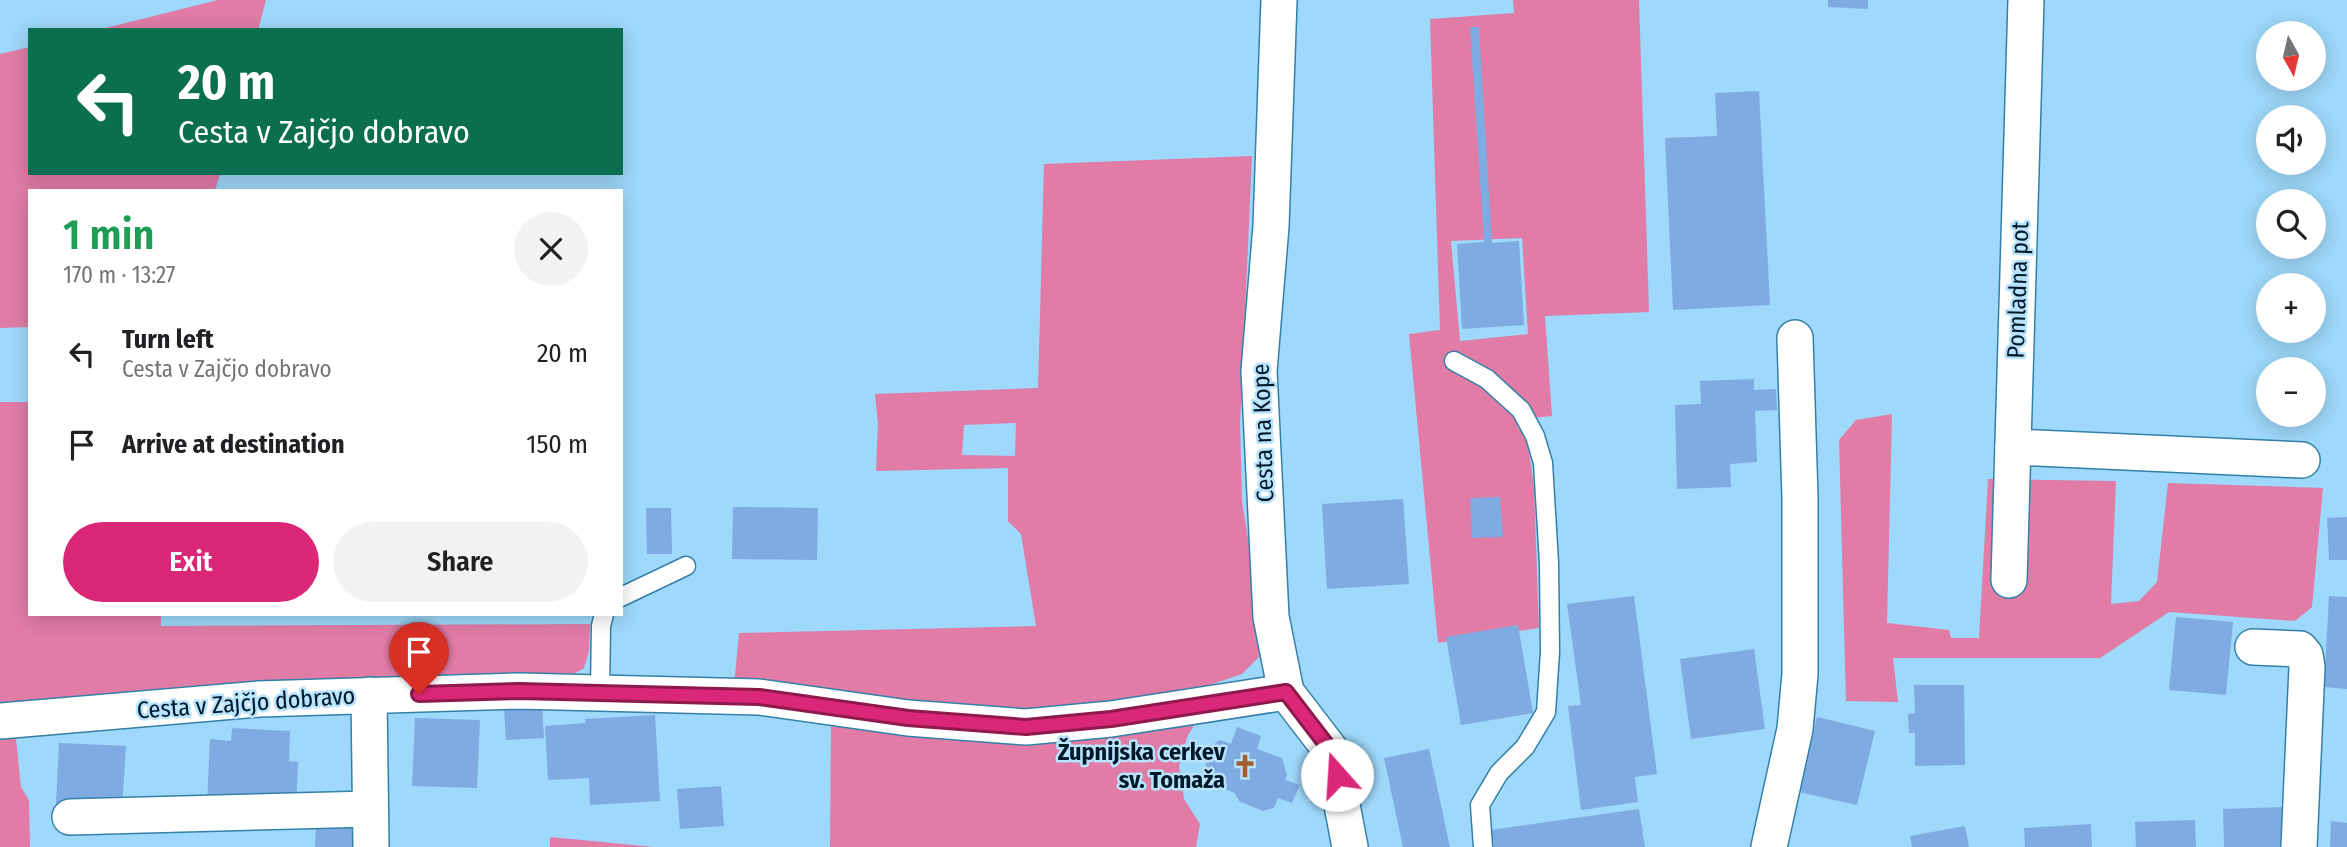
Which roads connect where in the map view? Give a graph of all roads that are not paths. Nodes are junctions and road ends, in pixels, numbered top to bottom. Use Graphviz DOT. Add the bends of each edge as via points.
graph roads {
  1 [pos="1279,0"];
  2 [pos="2026,0"];
  3 [pos="1795,338"];
  4 [pos="1454,361"];
  5 [pos="2013,447"];
  6 [pos="2302,460"];
  7 [pos="686,566"];
  8 [pos="2009,580"];
  9 [pos="623,596"];
  10 [pos="604,616"];
  11 [pos="2253,647"];
  12 [pos="1286,692"];
  13 [pos="600,693"];
  14 [pos="369,695"];
  15 [pos="0,721"];
  16 [pos="370,809"];
  17 [pos="70,817"];
  18 [pos="371,847"];
  19 [pos="1350,847"];
  20 [pos="1483,847"];
  21 [pos="1769,847"];
  22 [pos="2299,847"];
  1 -- 12 [label="street, Cesta na Kope" via="1259,371 1270,617"];
  2 -- 5 [label="street, Pomladna pot"];
  3 -- 21 [label="street" via="1800,674 1795,729"];
  4 -- 20 [label="lane" via="1487,379 1521,410 1543,463 1550,652 1546,712 1480,805"];
  5 -- 6 [label="street"];
  5 -- 8 [label="street, Pomladna pot"];
  7 -- 9 [label="lane"];
  10 -- 13 [label="lane"];
  11 -- 22 [label="street" via="2300,649 2305,655"];
  12 -- 13 [label="street, Cesta v Zajčjo dobravo" via="1026,727 908,718 759,697"];
  12 -- 19 [label="street, Cesta na Kope" via="1332,752"];
  13 -- 14 [label="street, Cesta v Zajčjo dobravo"];
  14 -- 15 [label="street, Cesta v Zajčjo dobravo" via="259,699"];
  14 -- 16 [label="street"];
  16 -- 17 [label="street"];
  16 -- 18 [label="street"];
}
